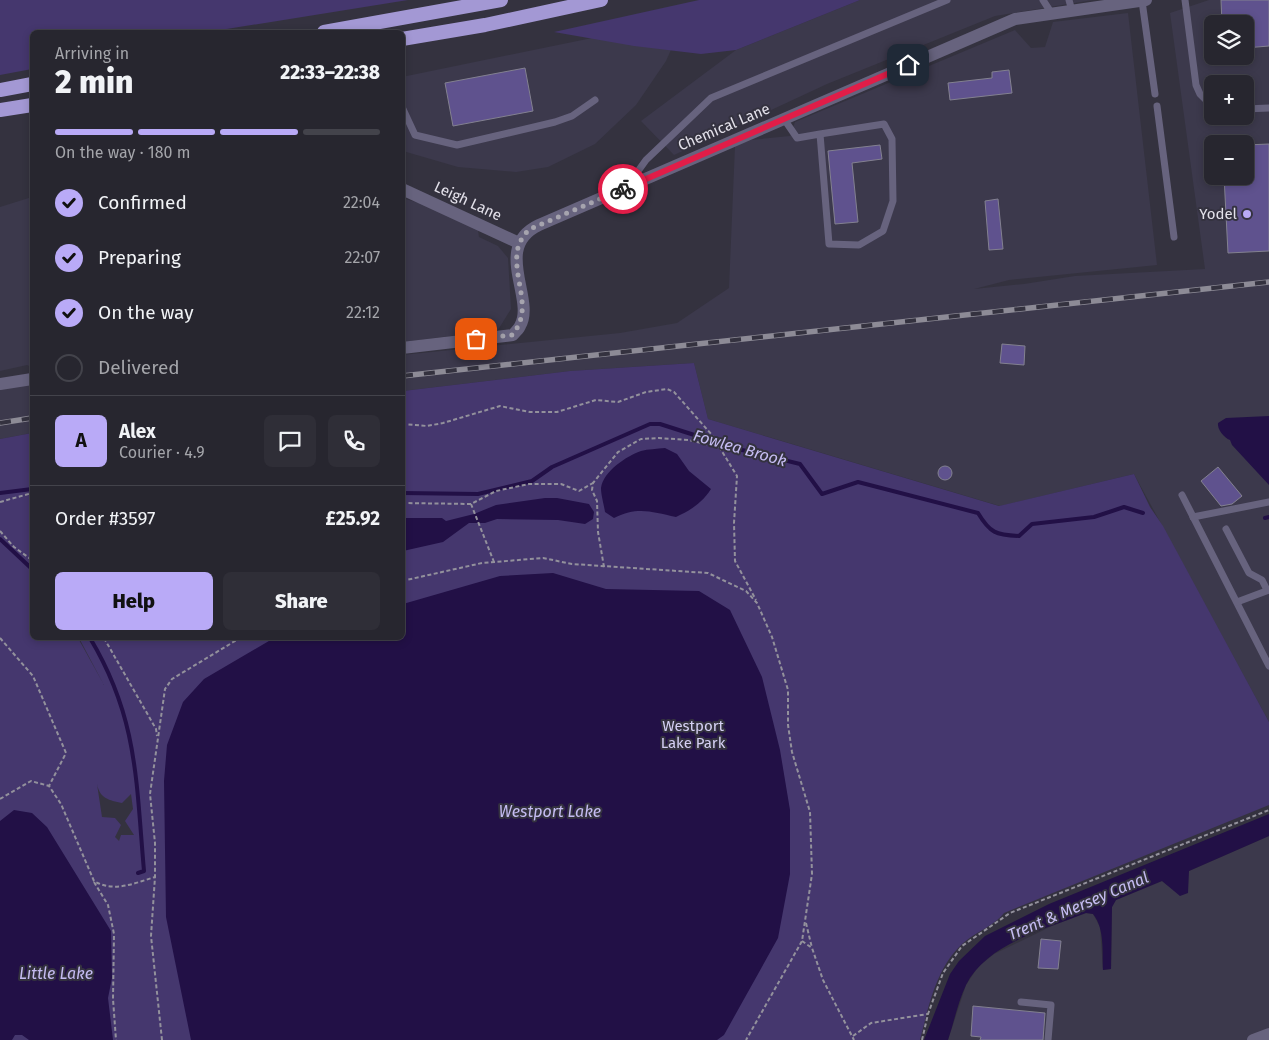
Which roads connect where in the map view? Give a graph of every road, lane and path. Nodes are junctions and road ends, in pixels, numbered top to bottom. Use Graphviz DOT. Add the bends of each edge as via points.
graph roads {
  1 [pos="501,0"];
  2 [pos="601,0"];
  3 [pos="947,0"];
  4 [pos="1044,0"];
  5 [pos="1144,0"];
  6 [pos="1185,0"];
  7 [pos="1071,6"];
  8 [pos="1052,14"];
  9 [pos="335,30"];
  10 [pos="405,38"];
  11 [pos="30,84"];
  12 [pos="0,90"];
  13 [pos="1155,94"];
  14 [pos="1204,98"];
  15 [pos="595,100"];
  16 [pos="30,104"];
  17 [pos="1157,106"];
  18 [pos="1269,108"];
  19 [pos="1254,109"];
  20 [pos="0,110"];
  21 [pos="405,113"];
  22 [pos="784,119"];
  23 [pos="820,134"];
  24 [pos="626,187"];
  25 [pos="405,190"];
  26 [pos="1174,237"];
  27 [pos="520,243"];
  28 [pos="405,348"];
  29 [pos="30,379"];
  30 [pos="0,384"];
  31 [pos="405,424"];
  32 [pos="720,447"];
  33 [pos="593,483"];
  34 [pos="30,493"];
  35 [pos="1182,495"];
  36 [pos="0,502"];
  37 [pos="1269,502"];
  38 [pos="405,503"];
  39 [pos="471,504"];
  40 [pos="1193,517"];
  41 [pos="1226,529"];
  42 [pos="0,531"];
  43 [pos="30,559"];
  44 [pos="494,562"];
  45 [pos="604,567"];
  46 [pos="405,580"];
  47 [pos="1268,590"];
  48 [pos="1236,602"];
  49 [pos="758,603"];
  50 [pos="0,638"];
  51 [pos="105,640"];
  52 [pos="237,640"];
  53 [pos="1269,666"];
  54 [pos="158,739"];
  55 [pos="49,786"];
  56 [pos="0,799"];
  57 [pos="1269,810"];
  58 [pos="156,877"];
  59 [pos="94,881"];
  60 [pos="806,922"];
  61 [pos="802,941"];
  62 [pos="812,948"];
  63 [pos="1021,1002"];
  64 [pos="928,1014"];
  65 [pos="1269,1034"];
  66 [pos="853,1036"];
  67 [pos="116,1040"];
  68 [pos="162,1040"];
  69 [pos="746,1040"];
  70 [pos="854,1040"];
  71 [pos="922,1040"];
  72 [pos="1048,1040"];
  73 [pos="1253,1040"];
  1 -- 9 [label="highway"];
  2 -- 10 [label="highway"];
  3 -- 24 [label="lane" via="711,98 646,160"];
  4 -- 8 [label="lane"];
  5 -- 7 [label="street, Chemical Lane"];
  5 -- 13 [label="lane"];
  6 -- 14 [label="lane" via="1196,85"];
  7 -- 8 [label="street, Chemical Lane"];
  8 -- 22 [label="street, Chemical Lane" via="1015,19"];
  11 -- 12 [label="highway"];
  15 -- 21 [label="lane" via="572,116 555,122 457,145 415,135"];
  16 -- 20 [label="highway"];
  17 -- 26 [label="lane"];
  18 -- 19 [label="lane"];
  22 -- 23 [label="lane" via="797,138"];
  22 -- 24 [label="street, Chemical Lane"];
  23 -- 23 [label="lane" via="830,244 859,245 883,231 893,200 892,140 884,124"];
  24 -- 27 [label="street, Chemical Lane" via="528,230"];
  25 -- 27 [label="street, Leigh Lane"];
  27 -- 28 [label="street" via="517,261 523,312 521,325 512,335"];
  29 -- 30 [label="street"];
  31 -- 32 [label="path" via="443,423 500,406 530,412 557,412 596,400 618,402 667,389 678,396"];
  32 -- 33 [label="path" via="688,440 641,439 618,452"];
  32 -- 49 [label="path" via="737,476 735,561"];
  33 -- 39 [label="path" via="579,491 561,484 529,484 496,492"];
  33 -- 45 [label="path"];
  34 -- 36 [label="path"];
  35 -- 40 [label="lane"];
  37 -- 40 [label="lane"];
  38 -- 39 [label="path"];
  39 -- 44 [label="path"];
  40 -- 48 [label="lane"];
  41 -- 47 [label="lane" via="1249,573 1262,580"];
  42 -- 43 [label="path"];
  44 -- 45 [label="path" via="543,558"];
  44 -- 46 [label="path"];
  45 -- 49 [label="path" via="708,573 746,590"];
  47 -- 48 [label="lane"];
  48 -- 53 [label="lane"];
  49 -- 60 [label="path" via="788,690 792,752 810,812 812,874"];
  50 -- 55 [label="path" via="33,676 66,753"];
  51 -- 54 [label="path" via="156,729"];
  52 -- 54 [label="path" via="172,679 165,689"];
  54 -- 58 [label="path" via="150,794"];
  55 -- 56 [label="path" via="30,781"];
  55 -- 59 [label="path" via="62,804"];
  57 -- 64 [label="path" via="1010,913 962,946 943,973"];
  58 -- 59 [label="path" via="120,887 104,887"];
  58 -- 68 [label="path" via="151,936"];
  59 -- 67 [label="path" via="108,905 114,934"];
  60 -- 61 [label="path"];
  60 -- 62 [label="path"];
  61 -- 62 [label="path"];
  61 -- 69 [label="path"];
  62 -- 66 [label="path" via="823,980"];
  63 -- 72 [label="lane" via="1051,1005"];
  64 -- 66 [label="path" via="871,1023"];
  64 -- 71 [label="path"];
  65 -- 73 [label="street"];
  66 -- 70 [label="path"];
}
